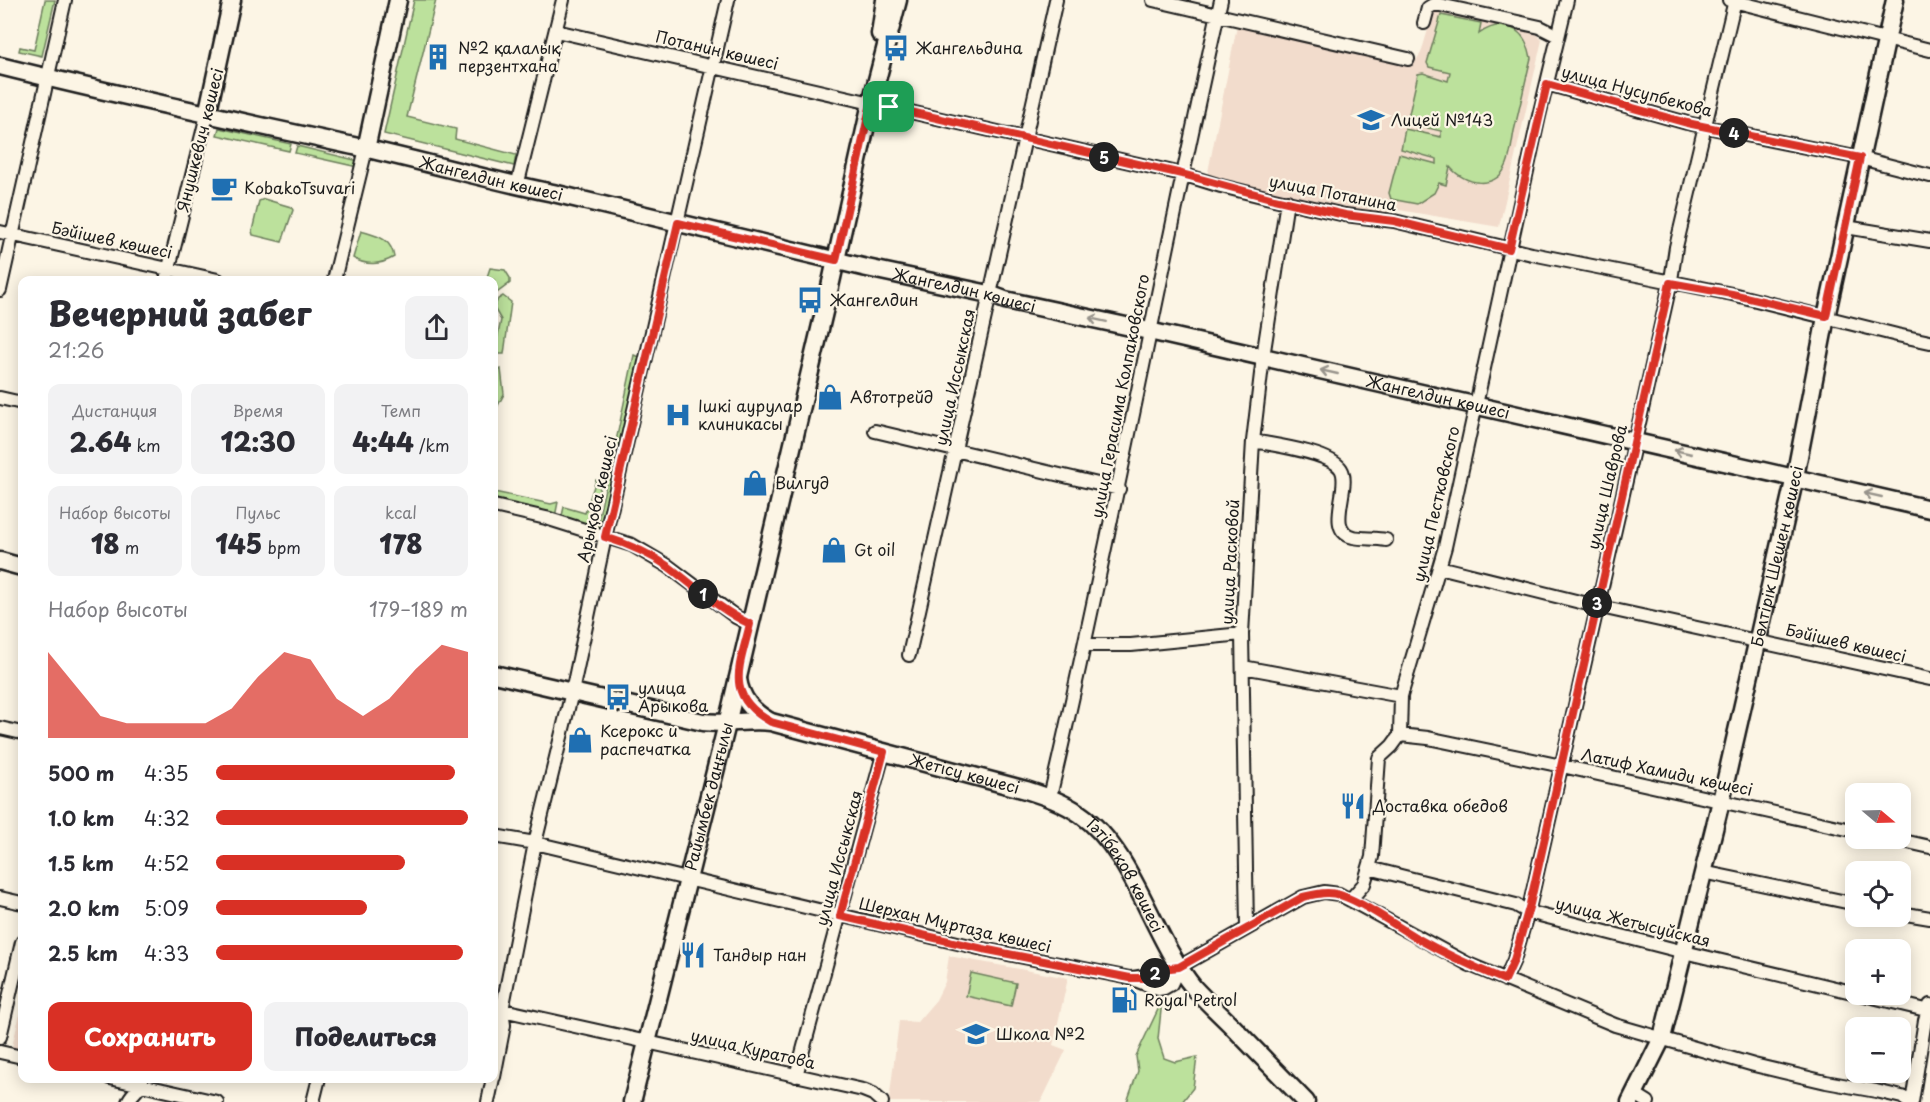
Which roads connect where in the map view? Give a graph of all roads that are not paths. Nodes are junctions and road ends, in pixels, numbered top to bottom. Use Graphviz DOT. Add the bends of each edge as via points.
graph roads {
  1 [pos="65,0"];
  2 [pos="232,0"];
  3 [pos="398,0"];
  4 [pos="563,0"];
  5 [pos="728,0"];
  6 [pos="877,0"];
  7 [pos="885,0"];
  8 [pos="898,0"];
  9 [pos="1056,0"];
  10 [pos="1152,0"];
  11 [pos="1221,0"];
  12 [pos="1567,0"];
  13 [pos="1895,0"];
  14 [pos="1733,1"];
  15 [pos="1218,15"];
  16 [pos="1424,23"];
  17 [pos="556,31"];
  18 [pos="1558,36"];
  19 [pos="1886,39"];
  20 [pos="1930,50"];
  21 [pos="1408,59"];
  22 [pos="875,60"];
  23 [pos="0,66"];
  24 [pos="714,66"];
  25 [pos="47,78"];
  26 [pos="1547,84"];
  27 [pos="871,103"];
  28 [pos="207,115"];
  29 [pos="1705,127"];
  30 [pos="1024,138"];
  31 [pos="366,149"];
  32 [pos="1860,158"];
  33 [pos="1182,174"];
  34 [pos="1930,176"];
  35 [pos="517,186"];
  36 [pos="1287,201"];
  37 [pos="678,223"];
  38 [pos="1846,227"];
  39 [pos="6,234"];
  40 [pos="1930,241"];
  41 [pos="1509,249"];
  42 [pos="836,260"];
  43 [pos="168,275"];
  44 [pos="335,276"];
  45 [pos="1670,283"];
  46 [pos="0,290"];
  47 [pos="989,294"];
  48 [pos="1826,316"];
  49 [pos="1149,331"];
  50 [pos="1930,342"];
  51 [pos="1263,357"];
  52 [pos="0,398"];
  53 [pos="18,402"];
  54 [pos="1475,405"];
  55 [pos="875,431"];
  56 [pos="1253,441"];
  57 [pos="1635,441"];
  58 [pos="956,449"];
  59 [pos="1794,477"];
  60 [pos="1119,489"];
  61 [pos="498,507"];
  62 [pos="1930,509"];
  63 [pos="605,537"];
  64 [pos="1386,540"];
  65 [pos="0,561"];
  66 [pos="18,566"];
  67 [pos="1439,567"];
  68 [pos="1596,606"];
  69 [pos="750,624"];
  70 [pos="1242,634"];
  71 [pos="1758,640"];
  72 [pos="1085,645"];
  73 [pos="909,656"];
  74 [pos="1243,667"];
  75 [pos="498,675"];
  76 [pos="738,678"];
  77 [pos="1930,679"];
  78 [pos="572,692"];
  79 [pos="1401,696"];
  80 [pos="771,722"];
  81 [pos="727,724"];
  82 [pos="0,728"];
  83 [pos="18,732"];
  84 [pos="1400,735"];
  85 [pos="884,752"];
  86 [pos="1562,766"];
  87 [pos="1050,797"];
  88 [pos="1721,801"];
  89 [pos="1845,829"];
  90 [pos="498,837"];
  91 [pos="535,843"];
  92 [pos="1911,843"];
  93 [pos="1930,848"];
  94 [pos="1370,868"];
  95 [pos="1703,872"];
  96 [pos="688,880"];
  97 [pos="0,898"];
  98 [pos="1350,900"];
  99 [pos="18,902"];
  100 [pos="1845,902"];
  101 [pos="1528,912"];
  102 [pos="1911,915"];
  103 [pos="840,916"];
  104 [pos="1930,918"];
  105 [pos="1247,928"];
  106 [pos="1684,952"];
  107 [pos="18,959"];
  108 [pos="1179,967"];
  109 [pos="1130,978"];
  110 [pos="1505,980"];
  111 [pos="1845,990"];
  112 [pos="1911,1005"];
  113 [pos="498,1009"];
  114 [pos="1929,1009"];
  115 [pos="0,1037"];
  116 [pos="1662,1038"];
  117 [pos="646,1041"];
  118 [pos="0,1052"];
  119 [pos="498,1054"];
  120 [pos="18,1056"];
  121 [pos="796,1076"];
  122 [pos="141,1083"];
  123 [pos="146,1083"];
  124 [pos="318,1083"];
  125 [pos="492,1083"];
  126 [pos="1638,1099"];
  127 [pos="128,1102"];
  128 [pos="218,1102"];
  129 [pos="313,1102"];
  130 [pos="488,1102"];
  131 [pos="632,1102"];
  132 [pos="882,1102"];
  133 [pos="1306,1102"];
  134 [pos="1910,1102"];
  1 -- 25 [label="street"];
  2 -- 28 [label="main road, Янушкевич көшесі"];
  3 -- 31 [label="main road"];
  4 -- 17 [label="street"];
  5 -- 24 [label="street, Арықова көшесі"];
  6 -- 22 [label="main road, Райымбек даңғылы"];
  7 -- 22 [label="main road, Райымбек даңғылы"];
  8 -- 27 [label="main road, Райымбек даңғылы"];
  9 -- 30 [label="street, улица Иссыкская"];
  10 -- 15 [label="street"];
  11 -- 15 [label="street, улица Герасима Колпаковского"];
  12 -- 18 [label="street, улица Пестковского"];
  13 -- 19 [label="main road, Бөлтірік Шешен көшесі"];
  14 -- 19 [label="street"];
  14 -- 29 [label="street, улица Шаврова"];
  15 -- 21 [label="street"];
  15 -- 33 [label="street, улица Герасима Колпаковского"];
  16 -- 18 [label="street" via="1428,8 1440,5 1540,27"];
  17 -- 24 [label="street, Потанин көшесі"];
  17 -- 35 [label="street"];
  18 -- 26 [label="street, улица Пестковского"];
  19 -- 20 [label="street"];
  19 -- 32 [label="main road, Бөлтірік Шешен көшесі"];
  22 -- 27 [label="main road, Райымбек даңғылы"];
  23 -- 25 [label="main road, Жангелдин көшесі"];
  24 -- 27 [label="street, Потанин көшесі"];
  24 -- 37 [label="street, Арықова көшесі"];
  25 -- 28 [label="main road, Жангелдин көшесі"];
  25 -- 39 [label="street"];
  26 -- 29 [label="street, улица Нусупбекова"];
  26 -- 41 [label="street, улица Пестковского"];
  27 -- 30 [label="street, улица Потанина"];
  27 -- 42 [label="main road, Райымбек даңғылы"];
  28 -- 31 [label="main road, Жангелдин көшесі"];
  28 -- 43 [label="street, Янушкевич көшесі"];
  29 -- 32 [label="street, улица Нусупбекова"];
  29 -- 45 [label="street, улица Шаврова"];
  30 -- 33 [label="street, улица Потанина"];
  30 -- 47 [label="street, улица Иссыкская"];
  31 -- 35 [label="main road, Жангелдин көшесі"];
  31 -- 44 [label="street"];
  32 -- 34 [label="street, улица Нусупбекова"];
  32 -- 38 [label="main road, Бөлтірік Шешен көшесі"];
  33 -- 36 [label="street, улица Потанина"];
  33 -- 49 [label="street, улица Герасима Колпаковского"];
  35 -- 37 [label="main road, Жангелдин көшесі"];
  36 -- 41 [label="street, улица Потанина" via="1345,215 1394,221"];
  36 -- 51 [label="street, улица Расковой"];
  37 -- 42 [label="main road, Жангелдин көшесі"];
  37 -- 63 [label="street, Арықова көшесі"];
  38 -- 40 [label="street"];
  38 -- 48 [label="main road, Бөлтірік Шешен көшесі"];
  39 -- 43 [label="street, Бәйішев көшесі"];
  39 -- 46 [label="street"];
  41 -- 45 [label="street, улица Потанина"];
  41 -- 54 [label="street, улица Пестковского"];
  42 -- 47 [label="main road, Жангелдин көшесі"];
  42 -- 69 [label="main road, Райымбек даңғылы"];
  45 -- 48 [label="street, улица Потанина"];
  45 -- 57 [label="street, улица Шаврова"];
  49 -- 47 [label="main road, Жангелдин көшесі, one-way"];
  47 -- 58 [label="street, улица Иссыкская"];
  48 -- 50 [label="street, улица Потанина"];
  48 -- 59 [label="main road, Бөлтірік Шешен көшесі"];
  49 -- 51 [label="main road, Жангелдин көшесі"];
  49 -- 60 [label="street, улица Герасима Колпаковского"];
  54 -- 51 [label="main road, Жангелдин көшесі, one-way"];
  51 -- 56 [label="street, улица Расковой"];
  52 -- 53 [label="street"];
  54 -- 57 [label="main road, Жангелдин көшесі"];
  54 -- 67 [label="street, улица Пестковского"];
  55 -- 58 [label="street"];
  56 -- 64 [label="street" via="1303,450 1333,462 1342,470 1344,480 1338,520 1344,531 1351,537"];
  56 -- 70 [label="street, улица Расковой"];
  59 -- 57 [label="main road, Жангелдин көшесі, one-way"];
  57 -- 68 [label="street, улица Шаврова"];
  58 -- 60 [label="street"];
  58 -- 73 [label="street, улица Иссыкская"];
  62 -- 59 [label="main road, Жангелдин көшесі, one-way"];
  59 -- 71 [label="main road, Бөлтірік Шешен көшесі"];
  60 -- 72 [label="street, улица Герасима Колпаковского"];
  61 -- 63 [label="street"];
  63 -- 69 [label="street" via="632,545 668,566"];
  63 -- 78 [label="street, Арықова көшесі"];
  65 -- 66 [label="main road"];
  67 -- 68 [label="street, Бәйішев көшесі"];
  67 -- 79 [label="street, улица Пестковского"];
  68 -- 71 [label="street, Бәйішев көшесі"];
  68 -- 86 [label="street, улица Шаврова"];
  69 -- 76 [label="main road, Райымбек даңғылы"];
  70 -- 72 [label="street" via="1131,645"];
  70 -- 74 [label="street, улица Расковой"];
  71 -- 77 [label="street, Бәйішев көшесі"];
  71 -- 88 [label="main road, Бөлтірік Шешен көшесі"];
  72 -- 87 [label="street, улица Герасима Колпаковского"];
  74 -- 79 [label="street"];
  74 -- 105 [label="street, улица Расковой"];
  75 -- 78 [label="main road, Жетісу көшесі"];
  76 -- 80 [label="main road" via="744,699"];
  76 -- 81 [label="main road, Райымбек даңғылы"];
  78 -- 81 [label="main road, Жетісу көшесі" via="703,723"];
  78 -- 91 [label="street, Арықова көшесі"];
  79 -- 84 [label="street, улица Пестковского"];
  80 -- 81 [label="main road, Жетісу көшесі"];
  80 -- 85 [label="main road, Жетісу көшесі"];
  81 -- 96 [label="main road, Райымбек даңғылы"];
  82 -- 83 [label="street"];
  84 -- 86 [label="street, Латиф Хамиди көшесі"];
  84 -- 94 [label="street" via="1379,758"];
  85 -- 87 [label="main road, Жетісу көшесі"];
  85 -- 103 [label="street, улица Иссыкская"];
  86 -- 88 [label="street, Латиф Хамиди көшесі"];
  86 -- 101 [label="street, улица Шаврова"];
  87 -- 108 [label="main road, Тәтібеков көшесі" via="1081,814 1113,848"];
  88 -- 89 [label="street, Латиф Хамиди көшесі"];
  88 -- 95 [label="main road, Бөлтірік Шешен көшесі"];
  90 -- 91 [label="street, Шерхан Мұртаза көшесі"];
  91 -- 96 [label="street, Шерхан Мұртаза көшесі"];
  91 -- 113 [label="street, Арықова көшесі"];
  92 -- 93 [label="street"];
  94 -- 98 [label="street" via="1364,884"];
  94 -- 101 [label="street, улица Жетысуйская" via="1516,905"];
  95 -- 100 [label="street"];
  95 -- 106 [label="main road, Бөлтірік Шешен көшесі"];
  96 -- 103 [label="street, Шерхан Мұртаза көшесі"];
  96 -- 117 [label="main road, Райымбек даңғылы"];
  97 -- 99 [label="street"];
  98 -- 105 [label="street" via="1324,892 1303,897"];
  98 -- 110 [label="street" via="1427,944"];
  101 -- 106 [label="street, улица Жетысуйская"];
  101 -- 110 [label="street, улица Шаврова"];
  102 -- 104 [label="street"];
  103 -- 109 [label="street, Шерхан Мұртаза көшесі"];
  103 -- 121 [label="street, улица Иссыкская"];
  105 -- 108 [label="street"];
  106 -- 111 [label="street, улица Жетысуйская"];
  106 -- 116 [label="main road, Бөлтірік Шешен көшесі"];
  107 -- 115 [label="street"];
  108 -- 109 [label="street" via="1162,969 1144,978"];
  108 -- 109 [label="street, Шерхан Мұртаза көшесі" via="1171,984 1164,988"];
  108 -- 133 [label="main road, Тәтібеков көшесі"];
  110 -- 116 [label="street" via="1615,1025"];
  112 -- 114 [label="street"];
  113 -- 117 [label="street, улица Куратова"];
  113 -- 119 [label="street, Арықова көшесі" via="504,1025"];
  114 -- 134 [label="street"];
  116 -- 126 [label="main road, Бөлтірік Шешен көшесі"];
  116 -- 134 [label="street" via="1754,1065 1902,1097"];
  117 -- 121 [label="street, улица Куратова"];
  117 -- 131 [label="main road, Райымбек даңғылы"];
  118 -- 120 [label="street"];
  121 -- 132 [label="street, улица Куратова" via="873,1094"];
  122 -- 127 [label="street"];
  123 -- 128 [label="street"];
  124 -- 129 [label="street"];
  125 -- 130 [label="street, Арықова көшесі"];
}
